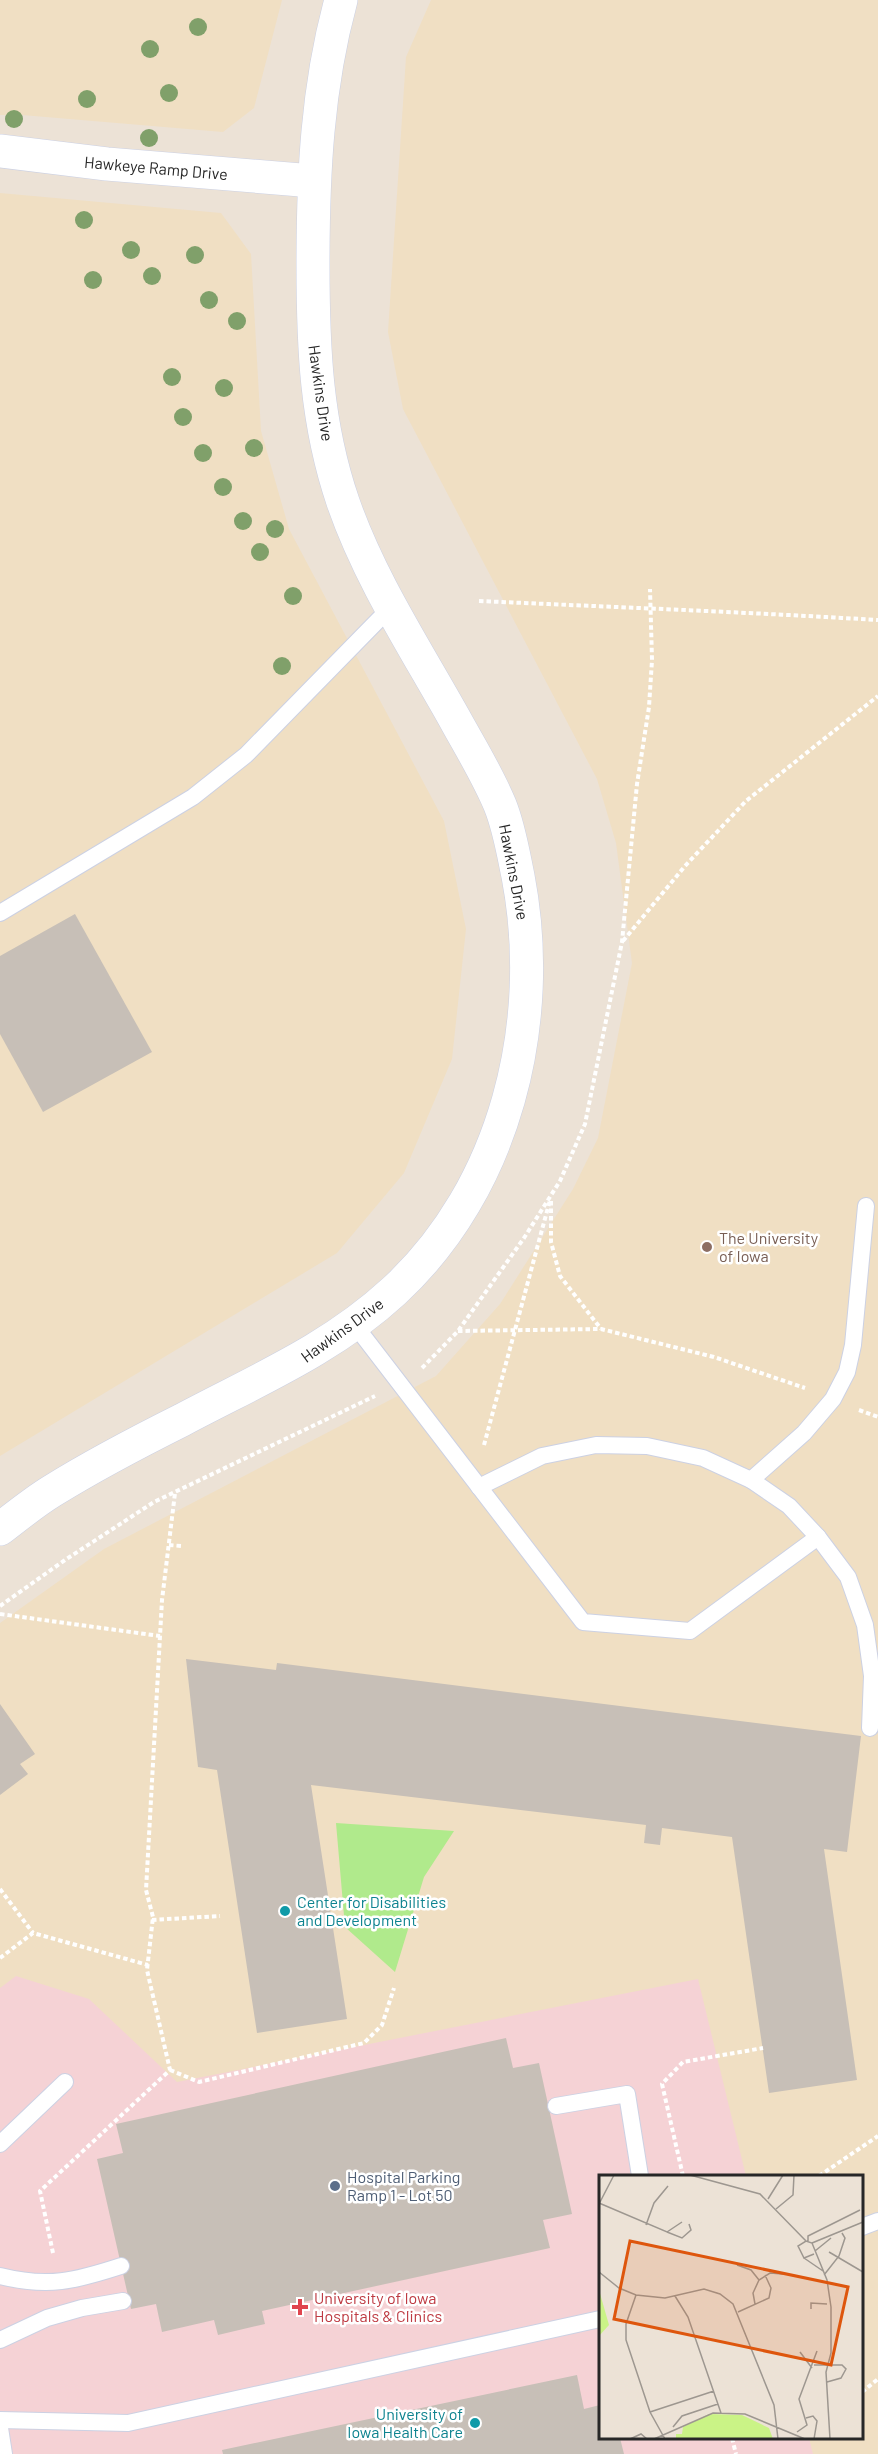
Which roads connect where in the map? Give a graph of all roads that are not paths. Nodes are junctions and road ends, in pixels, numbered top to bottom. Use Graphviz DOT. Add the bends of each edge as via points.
graph roads {
  1 [pos="341,0"];
  2 [pos="0,151"];
  3 [pos="313,181"];
  4 [pos="391,607"];
  5 [pos="0,913"];
  6 [pos="866,1206"];
  7 [pos="354,1324"];
  8 [pos="751,1480"];
  9 [pos="479,1486"];
  10 [pos="0,1529"];
  11 [pos="818,1537"];
  12 [pos="870,1728"];
  13 [pos="65,2082"];
  14 [pos="556,2106"];
  15 [pos="0,2144"];
  16 [pos="640,2175"];
  17 [pos="878,2221"];
  18 [pos="863,2226"];
  19 [pos="121,2266"];
  20 [pos="0,2276"];
  21 [pos="123,2301"];
  22 [pos="599,2319"];
  23 [pos="0,2340"];
  24 [pos="0,2420"];
  25 [pos="0,2428"];
  26 [pos="4,2454"];
  1 -- 3 [label="street, Hawkins Drive" via="328,49"];
  2 -- 3 [label="street, Hawkeye Ramp Drive"];
  3 -- 4 [label="street, Hawkins Drive" via="313,347 322,425 342,501"];
  4 -- 5 [label="lane" via="246,755 193,797"];
  4 -- 7 [label="street, Hawkins Drive" via="502,808 523,902 528,972 524,1032 496,1142 436,1249 394,1292"];
  6 -- 8 [label="lane" via="854,1345 847,1372 833,1399 804,1433"];
  7 -- 9 [label="lane"];
  7 -- 10 [label="street, Hawkins Drive" via="303,1359 180,1420 50,1492"];
  8 -- 9 [label="lane" via="703,1458 647,1446 596,1445 542,1456"];
  8 -- 11 [label="lane" via="789,1506"];
  9 -- 11 [label="lane" via="583,1622 690,1631"];
  11 -- 12 [label="lane" via="848,1577 865,1626 872,1676"];
  13 -- 15 [label="lane"];
  14 -- 16 [label="lane" via="627,2094"];
  17 -- 18 [label="lane"];
  19 -- 20 [label="lane" via="55,2283"];
  21 -- 23 [label="lane" via="47,2318"];
  22 -- 24 [label="lane" via="128,2422"];
  25 -- 26 [label="lane"];
}
